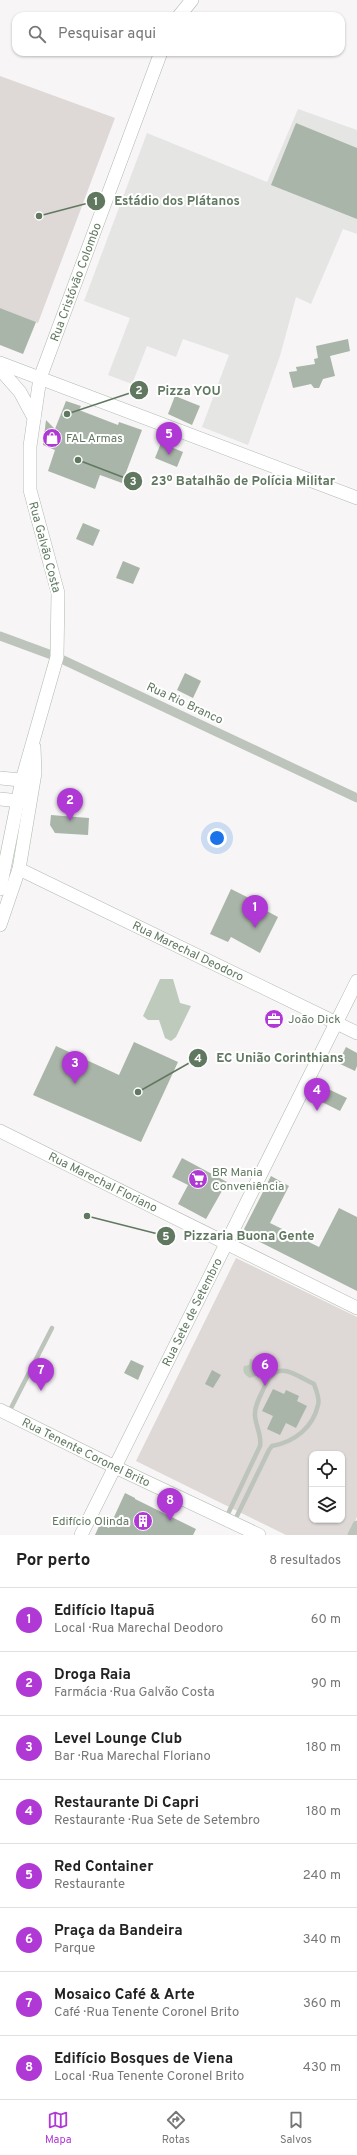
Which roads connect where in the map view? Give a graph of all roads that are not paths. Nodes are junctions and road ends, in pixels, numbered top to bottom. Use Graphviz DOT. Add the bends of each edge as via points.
graph roads {
  1 [pos="180,0"];
  2 [pos="192,0"];
  3 [pos="176,12"];
  4 [pos="182,12"];
  5 [pos="160,56"];
  6 [pos="0,363"];
  7 [pos="0,369"];
  8 [pos="40,378"];
  9 [pos="34,418"];
  10 [pos="357,497"];
  11 [pos="0,636"];
  12 [pos="57,657"];
  13 [pos="0,778"];
  14 [pos="27,783"];
  15 [pos="357,798"];
  16 [pos="0,799"];
  17 [pos="19,800"];
  18 [pos="19,869"];
  19 [pos="0,889"];
  20 [pos="0,925"];
  21 [pos="357,981"];
  22 [pos="336,1023"];
  23 [pos="357,1033"];
  24 [pos="0,1131"];
  25 [pos="226,1244"];
  26 [pos="357,1308"];
  27 [pos="52,1328"];
  28 [pos="4,1412"];
  29 [pos="115,1467"];
  30 [pos="230,1520"];
  31 [pos="357,1525"];
  32 [pos="81,1535"];
  33 [pos="259,1535"];
  34 [pos="352,1535"];
  1 -- 3 [label="street"];
  2 -- 4 [label="street"];
  5 -- 8 [label="street, Rua Cristóvão Colombo"];
  6 -- 8 [label="street"];
  7 -- 9 [label="street" via="20,392"];
  8 -- 9 [label="street, Rua Galvão Costa"];
  8 -- 10 [label="street"];
  9 -- 12 [label="street, Rua Galvão Costa" via="30,446 30,490 58,593"];
  11 -- 12 [label="street, Rua Rio Branco"];
  12 -- 14 [label="street, Rua Galvão Costa" via="33,738"];
  12 -- 15 [label="street, Rua Rio Branco"];
  13 -- 14 [label="street"];
  14 -- 17 [label="street, Rua Galvão Costa"];
  14 -- 18 [label="street, Rua Galvão Costa"];
  16 -- 17 [label="street"];
  17 -- 19 [label="street, Rua Galvão Costa"];
  18 -- 20 [label="street, Rua Galvão Costa"];
  18 -- 22 [label="street, Rua Marechal Deodoro"];
  21 -- 22 [label="street, Rua Sete de Setembro"];
  22 -- 23 [label="street, Rua Marechal Deodoro"];
  22 -- 25 [label="street, Rua Sete de Setembro"];
  24 -- 25 [label="street, Rua Marechal Floriano"];
  25 -- 26 [label="street, Rua Marechal Floriano"];
  25 -- 29 [label="street, Rua Sete de Setembro"];
  27 -- 28 [label="lane"];
  28 -- 29 [label="street, Rua Tenente Coronel Brito"];
  29 -- 30 [label="street, Rua Tenente Coronel Brito"];
  29 -- 32 [label="street, Rua Sete de Setembro"];
  30 -- 30 [label="lane" via="260,1446 260,1435 254,1415 267,1380 273,1372 288,1371 314,1384 318,1405 311,1420 294,1440 272,1446"];
  30 -- 33 [label="street, Rua Tenente Coronel Brito"];
  31 -- 34 [label="street"];
}
